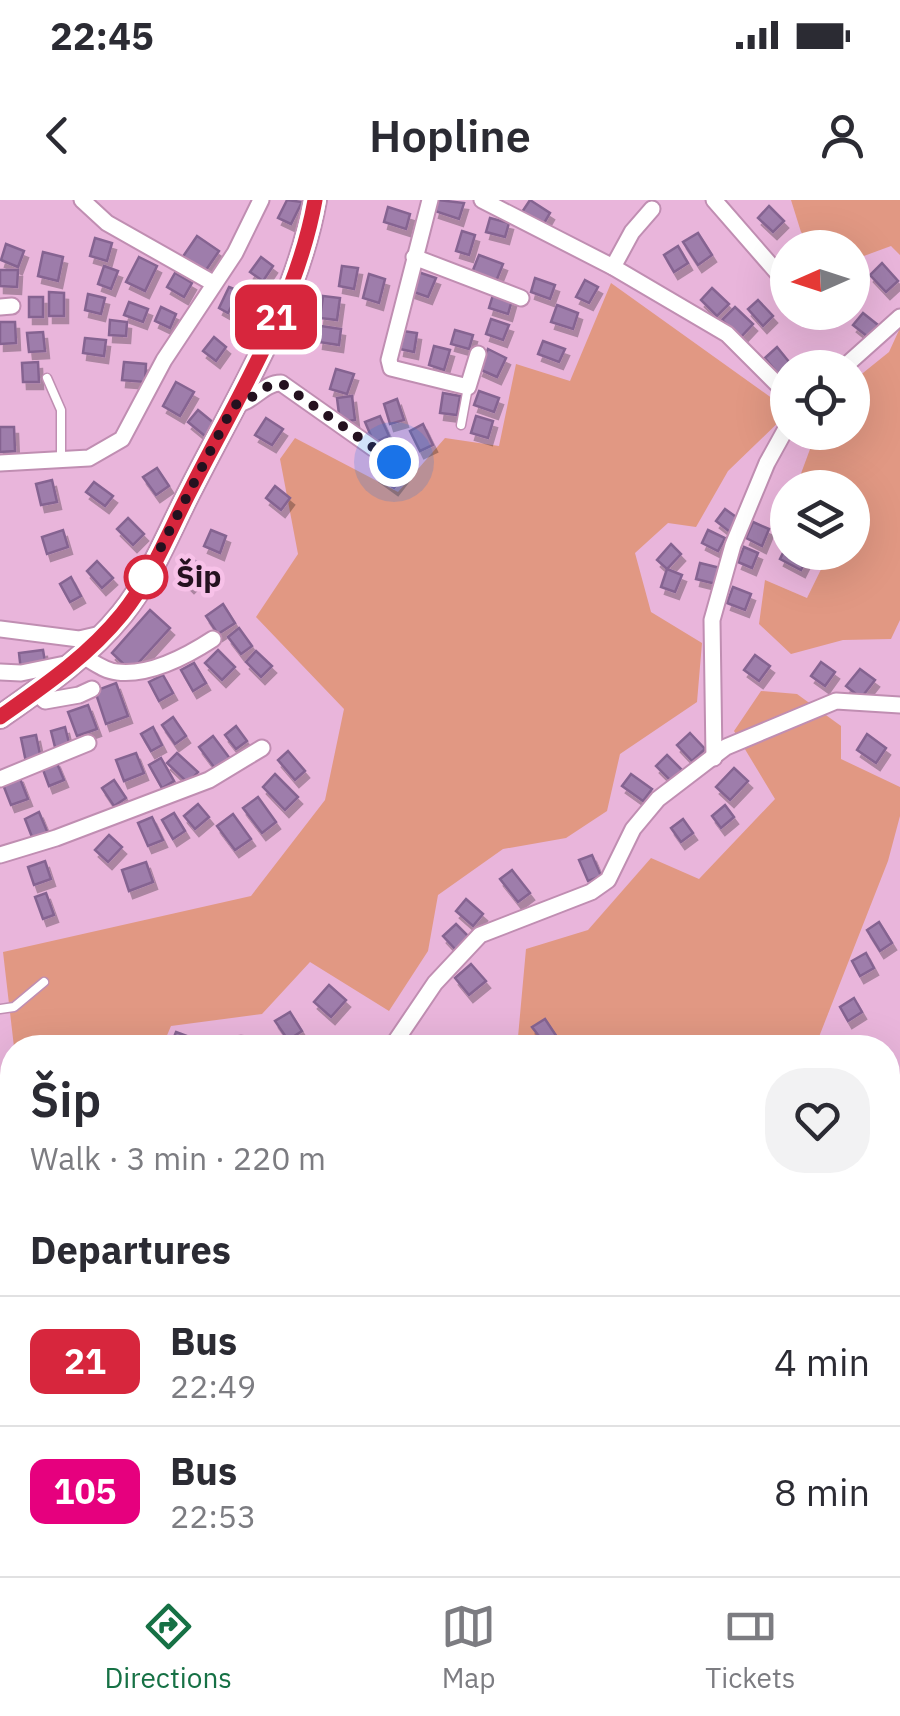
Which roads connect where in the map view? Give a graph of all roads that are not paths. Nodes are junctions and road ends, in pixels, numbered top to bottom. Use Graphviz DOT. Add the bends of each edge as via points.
graph roads {
  1 [pos="82,200"];
  2 [pos="261,200"];
  3 [pos="316,200"];
  4 [pos="430,200"];
  5 [pos="482,200"];
  6 [pos="714,200"];
  7 [pos="652,208"];
  8 [pos="414,257"];
  9 [pos="770,265"];
  10 [pos="612,267"];
  11 [pos="213,283"];
  12 [pos="521,298"];
  13 [pos="900,317"];
  14 [pos="863,350"];
  15 [pos="478,354"];
  16 [pos="770,377"];
  17 [pos="46,378"];
  18 [pos="468,388"];
  19 [pos="234,405"];
  20 [pos="461,426"];
  21 [pos="774,450"];
  22 [pos="61,462"];
  23 [pos="394,462"];
  24 [pos="0,463"];
  25 [pos="0,629"];
  26 [pos="105,633"];
  27 [pos="214,639"];
  28 [pos="77,659"];
  29 [pos="0,672"];
  30 [pos="92,688"];
  31 [pos="36,693"];
  32 [pos="900,705"];
  33 [pos="0,717"];
  34 [pos="88,743"];
  35 [pos="262,748"];
  36 [pos="714,758"];
  37 [pos="0,779"];
  38 [pos="0,855"];
  39 [pos="44,982"];
  40 [pos="0,1009"];
  41 [pos="400,1035"];
  1 -- 11 [label="street" via="107,223"];
  2 -- 11 [label="street"];
  3 -- 19 [label="main road" via="288,291"];
  4 -- 8 [label="street"];
  5 -- 10 [label="street"];
  6 -- 9 [label="street"];
  7 -- 10 [label="street"];
  8 -- 12 [label="street"];
  8 -- 18 [label="street" via="391,368"];
  10 -- 16 [label="street" via="726,334"];
  11 -- 22 [label="street" via="122,439 89,458"];
  13 -- 14 [label="street"];
  15 -- 18 [label="street"];
  17 -- 22 [label="lane" via="61,410"];
  18 -- 20 [label="lane"];
  19 -- 23 [label="street" via="281,383"];
  19 -- 26 [label="main road" via="141,586"];
  21 -- 36 [label="street" via="733,545 712,620"];
  22 -- 24 [label="street"];
  25 -- 26 [label="street" via="78,639"];
  26 -- 28 [label="main road"];
  27 -- 28 [label="street" via="184,658 137,671"];
  28 -- 29 [label="street"];
  28 -- 31 [label="main road"];
  30 -- 31 [label="street" via="45,702"];
  31 -- 33 [label="main road"];
  32 -- 36 [label="street" via="818,706"];
  34 -- 37 [label="street"];
  35 -- 38 [label="street" via="208,780"];
  36 -- 41 [label="street" via="658,799 608,880 480,935 435,983"];
  39 -- 40 [label="lane" via="14,1007"];
}
